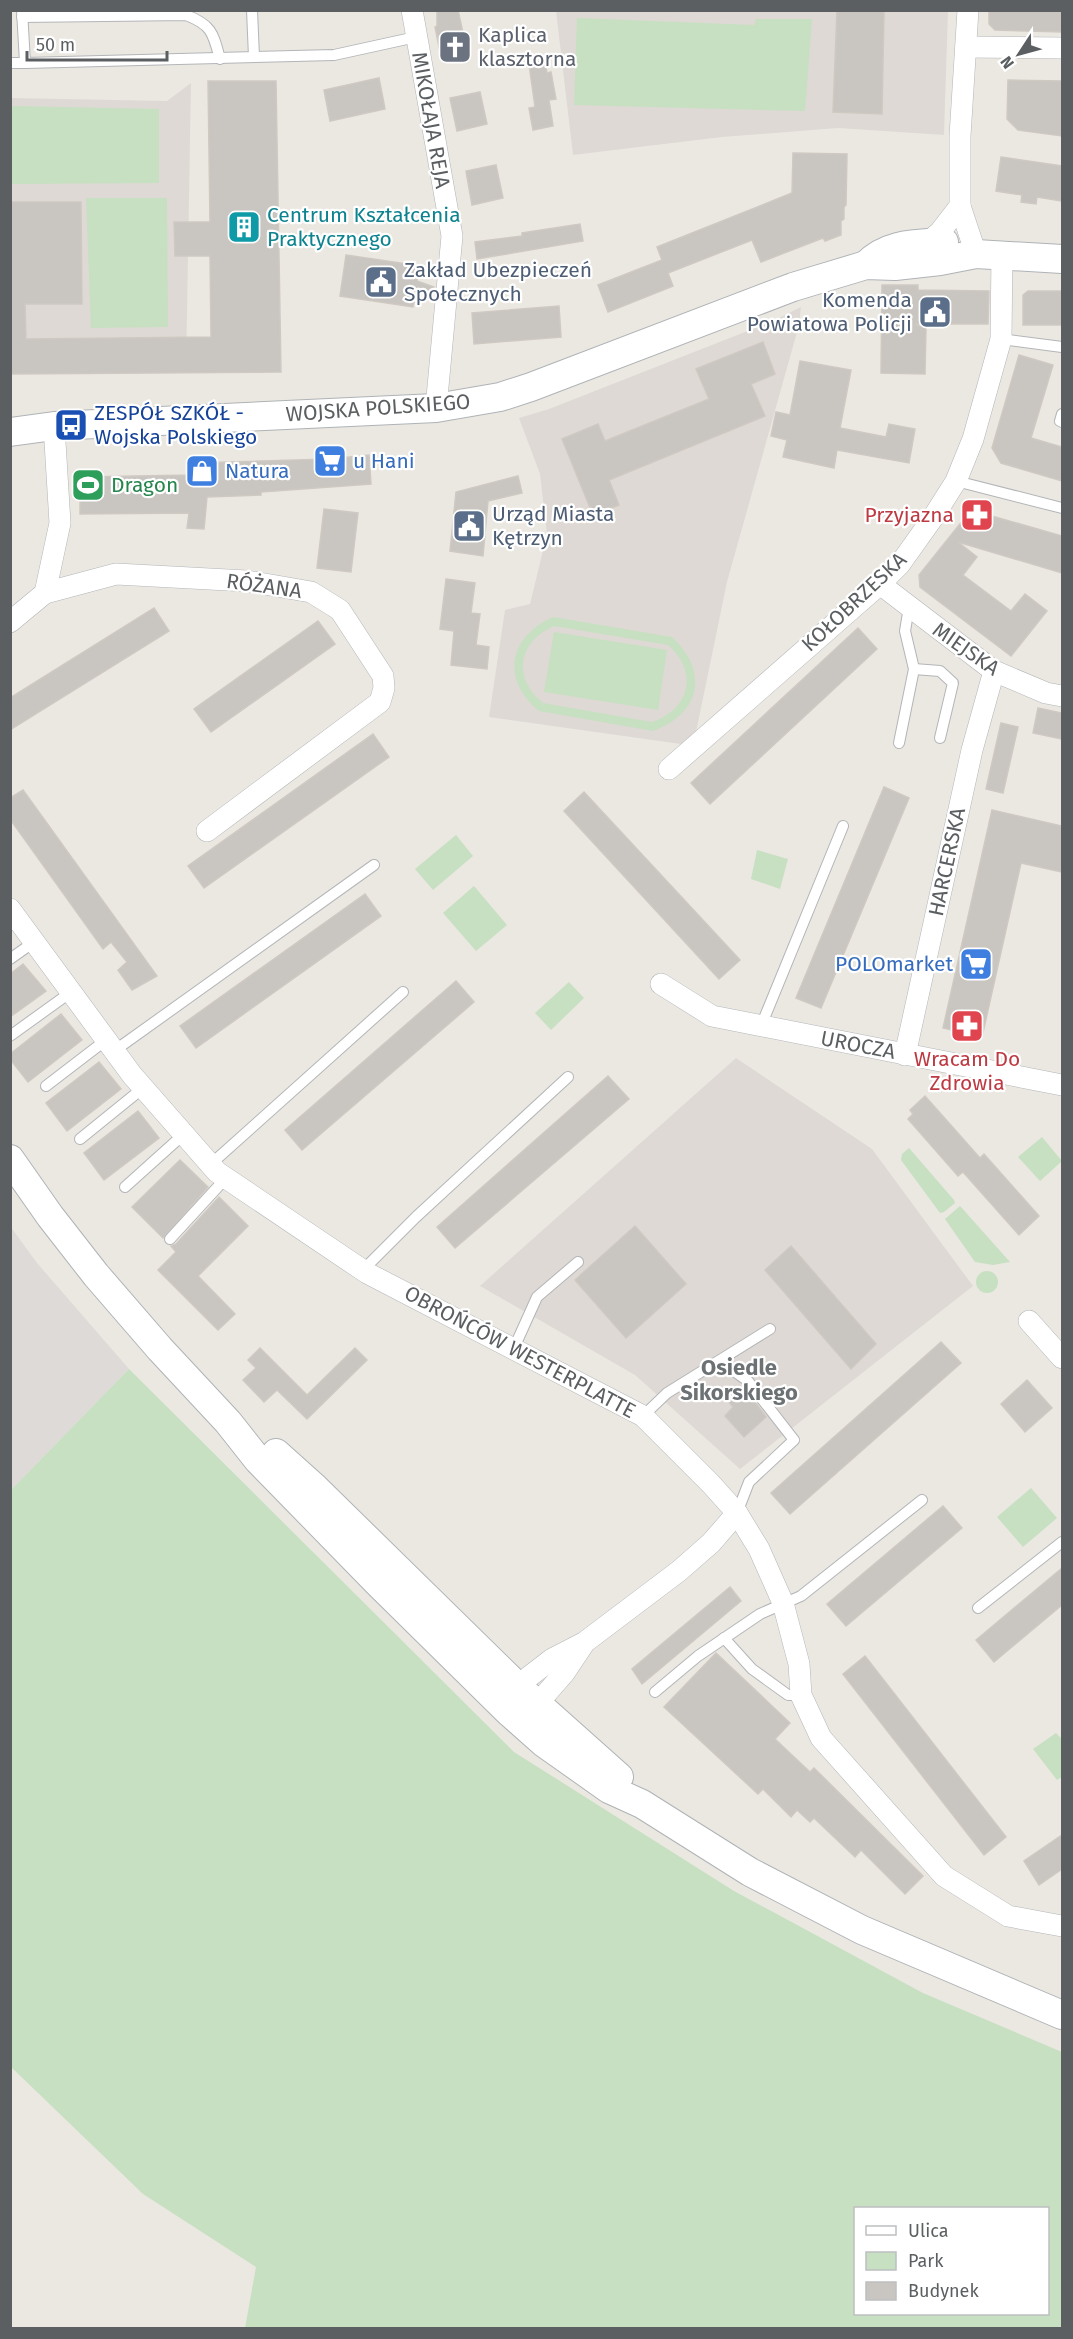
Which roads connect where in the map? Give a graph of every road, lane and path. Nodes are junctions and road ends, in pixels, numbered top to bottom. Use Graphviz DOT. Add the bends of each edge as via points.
graph roads {
  1 [pos="252,10"];
  2 [pos="412,10"];
  3 [pos="968,10"];
  4 [pos="22,14"];
  5 [pos="416,37"];
  6 [pos="966,47"];
  7 [pos="1062,48"];
  8 [pos="254,57"];
  9 [pos="220,59"];
  10 [pos="10,63"];
  11 [pos="25,63"];
  12 [pos="960,206"];
  13 [pos="927,243"];
  14 [pos="989,254"];
  15 [pos="1062,259"];
  16 [pos="866,266"];
  17 [pos="1001,339"];
  18 [pos="1062,346"];
  19 [pos="436,408"];
  20 [pos="1062,414"];
  21 [pos="1062,422"];
  22 [pos="54,426"];
  23 [pos="10,432"];
  24 [pos="956,481"];
  25 [pos="1062,508"];
  26 [pos="880,584"];
  27 [pos="45,593"];
  28 [pos="909,607"];
  29 [pos="10,622"];
  30 [pos="914,669"];
  31 [pos="994,671"];
  32 [pos="1062,696"];
  33 [pos="940,738"];
  34 [pos="899,743"];
  35 [pos="669,769"];
  36 [pos="843,826"];
  37 [pos="207,831"];
  38 [pos="374,865"];
  39 [pos="10,909"];
  40 [pos="34,942"];
  41 [pos="10,959"];
  42 [pos="661,984"];
  43 [pos="71,992"];
  44 [pos="403,992"];
  45 [pos="761,1026"];
  46 [pos="10,1036"];
  47 [pos="110,1046"];
  48 [pos="905,1055"];
  49 [pos="568,1077"];
  50 [pos="1062,1085"];
  51 [pos="46,1086"];
  52 [pos="143,1088"];
  53 [pos="184,1134"];
  54 [pos="80,1139"];
  55 [pos="10,1159"];
  56 [pos="218,1171"];
  57 [pos="124,1187"];
  58 [pos="170,1239"];
  59 [pos="578,1262"];
  60 [pos="363,1270"];
  61 [pos="1029,1321"];
  62 [pos="770,1329"];
  63 [pos="514,1348"];
  64 [pos="1062,1358"];
  65 [pos="720,1361"];
  66 [pos="643,1416"];
  67 [pos="922,1500"];
  68 [pos="737,1513"];
  69 [pos="1062,1542"];
  70 [pos="783,1603"];
  71 [pos="978,1608"];
  72 [pos="724,1638"];
  73 [pos="655,1692"];
  74 [pos="801,1695"];
  75 [pos="521,1700"];
  76 [pos="1062,1926"];
  77 [pos="1062,2015"];
  1 -- 8 [label="lane"];
  2 -- 5 [label="street, MIKOŁAJA REJA"];
  3 -- 6 [label="street, KOŁOBRZESKA"];
  4 -- 9 [label="lane" via="186,15 204,22"];
  4 -- 11 [label="lane"];
  5 -- 8 [label="lane" via="334,55"];
  5 -- 19 [label="street, MIKOŁAJA REJA" via="452,237"];
  6 -- 7 [label="street"];
  6 -- 12 [label="street, KOŁOBRZESKA"];
  8 -- 9 [label="lane"];
  9 -- 11 [label="lane"];
  10 -- 11 [label="lane"];
  12 -- 13 [label="street"];
  12 -- 14 [label="street, KOŁOBRZESKA"];
  13 -- 14 [label="street, WOJSKA POLSKIEGO" via="964,244"];
  13 -- 16 [label="street, WOJSKA POLSKIEGO" via="896,245 874,256"];
  14 -- 15 [label="street, WOJSKA POLSKIEGO"];
  14 -- 16 [label="street, WOJSKA POLSKIEGO"];
  14 -- 17 [label="street, KOŁOBRZESKA"];
  16 -- 19 [label="street, WOJSKA POLSKIEGO" via="793,287 531,387 500,397"];
  17 -- 18 [label="lane"];
  17 -- 24 [label="street, KOŁOBRZESKA" via="973,439"];
  19 -- 22 [label="street, WOJSKA POLSKIEGO"];
  20 -- 21 [label="lane"];
  22 -- 23 [label="street, WOJSKA POLSKIEGO"];
  22 -- 27 [label="street" via="60,523"];
  24 -- 25 [label="lane"];
  24 -- 26 [label="street, KOŁOBRZESKA" via="900,564"];
  26 -- 28 [label="street, MIEJSKA"];
  26 -- 35 [label="street, KOŁOBRZESKA"];
  27 -- 29 [label="street"];
  27 -- 37 [label="street, RÓŻANA" via="116,574 247,581 311,592 340,610 383,675 380,702"];
  28 -- 30 [label="lane" via="905,632"];
  28 -- 31 [label="street, MIEJSKA"];
  30 -- 33 [label="lane" via="940,671 953,683"];
  30 -- 34 [label="lane"];
  31 -- 32 [label="street, MIEJSKA"];
  31 -- 48 [label="street, HARCERSKA" via="972,750"];
  36 -- 45 [label="lane"];
  38 -- 47 [label="lane"];
  39 -- 40 [label="street, OBROŃCÓW WESTERPLATTE"];
  40 -- 41 [label="lane"];
  40 -- 43 [label="street, OBROŃCÓW WESTERPLATTE"];
  42 -- 45 [label="street, UROCZA" via="712,1016"];
  43 -- 46 [label="lane"];
  43 -- 47 [label="street, OBROŃCÓW WESTERPLATTE"];
  44 -- 56 [label="lane"];
  45 -- 48 [label="street, UROCZA"];
  47 -- 51 [label="lane"];
  47 -- 52 [label="street, OBROŃCÓW WESTERPLATTE"];
  48 -- 50 [label="street, UROCZA"];
  49 -- 60 [label="lane"];
  52 -- 53 [label="street, OBROŃCÓW WESTERPLATTE"];
  52 -- 54 [label="lane"];
  53 -- 56 [label="street, OBROŃCÓW WESTERPLATTE"];
  53 -- 57 [label="lane"];
  55 -- 75 [label="street" via="96,1275 266,1468"];
  56 -- 58 [label="lane"];
  56 -- 60 [label="street, OBROŃCÓW WESTERPLATTE"];
  59 -- 63 [label="lane" via="537,1296"];
  60 -- 63 [label="street, OBROŃCÓW WESTERPLATTE"];
  61 -- 64 [label="street"];
  62 -- 65 [label="lane"];
  63 -- 66 [label="street, OBROŃCÓW WESTERPLATTE"];
  65 -- 66 [label="lane" via="667,1392"];
  65 -- 68 [label="lane" via="748,1381 794,1440 749,1482"];
  66 -- 68 [label="street, OBROŃCÓW WESTERPLATTE"];
  67 -- 70 [label="lane" via="801,1596"];
  68 -- 70 [label="street, OBROŃCÓW WESTERPLATTE" via="768,1567"];
  68 -- 75 [label="street" via="679,1571 585,1642 565,1672"];
  69 -- 71 [label="lane"];
  70 -- 72 [label="lane"];
  70 -- 74 [label="street, OBROŃCÓW WESTERPLATTE" via="799,1664"];
  72 -- 73 [label="lane"];
  72 -- 74 [label="lane" via="752,1669 788,1695"];
  74 -- 76 [label="street, OBROŃCÓW WESTERPLATTE" via="821,1737 944,1876 1008,1916"];
  75 -- 77 [label="street" via="618,1776 642,1804 750,1872 862,1930"];
}
